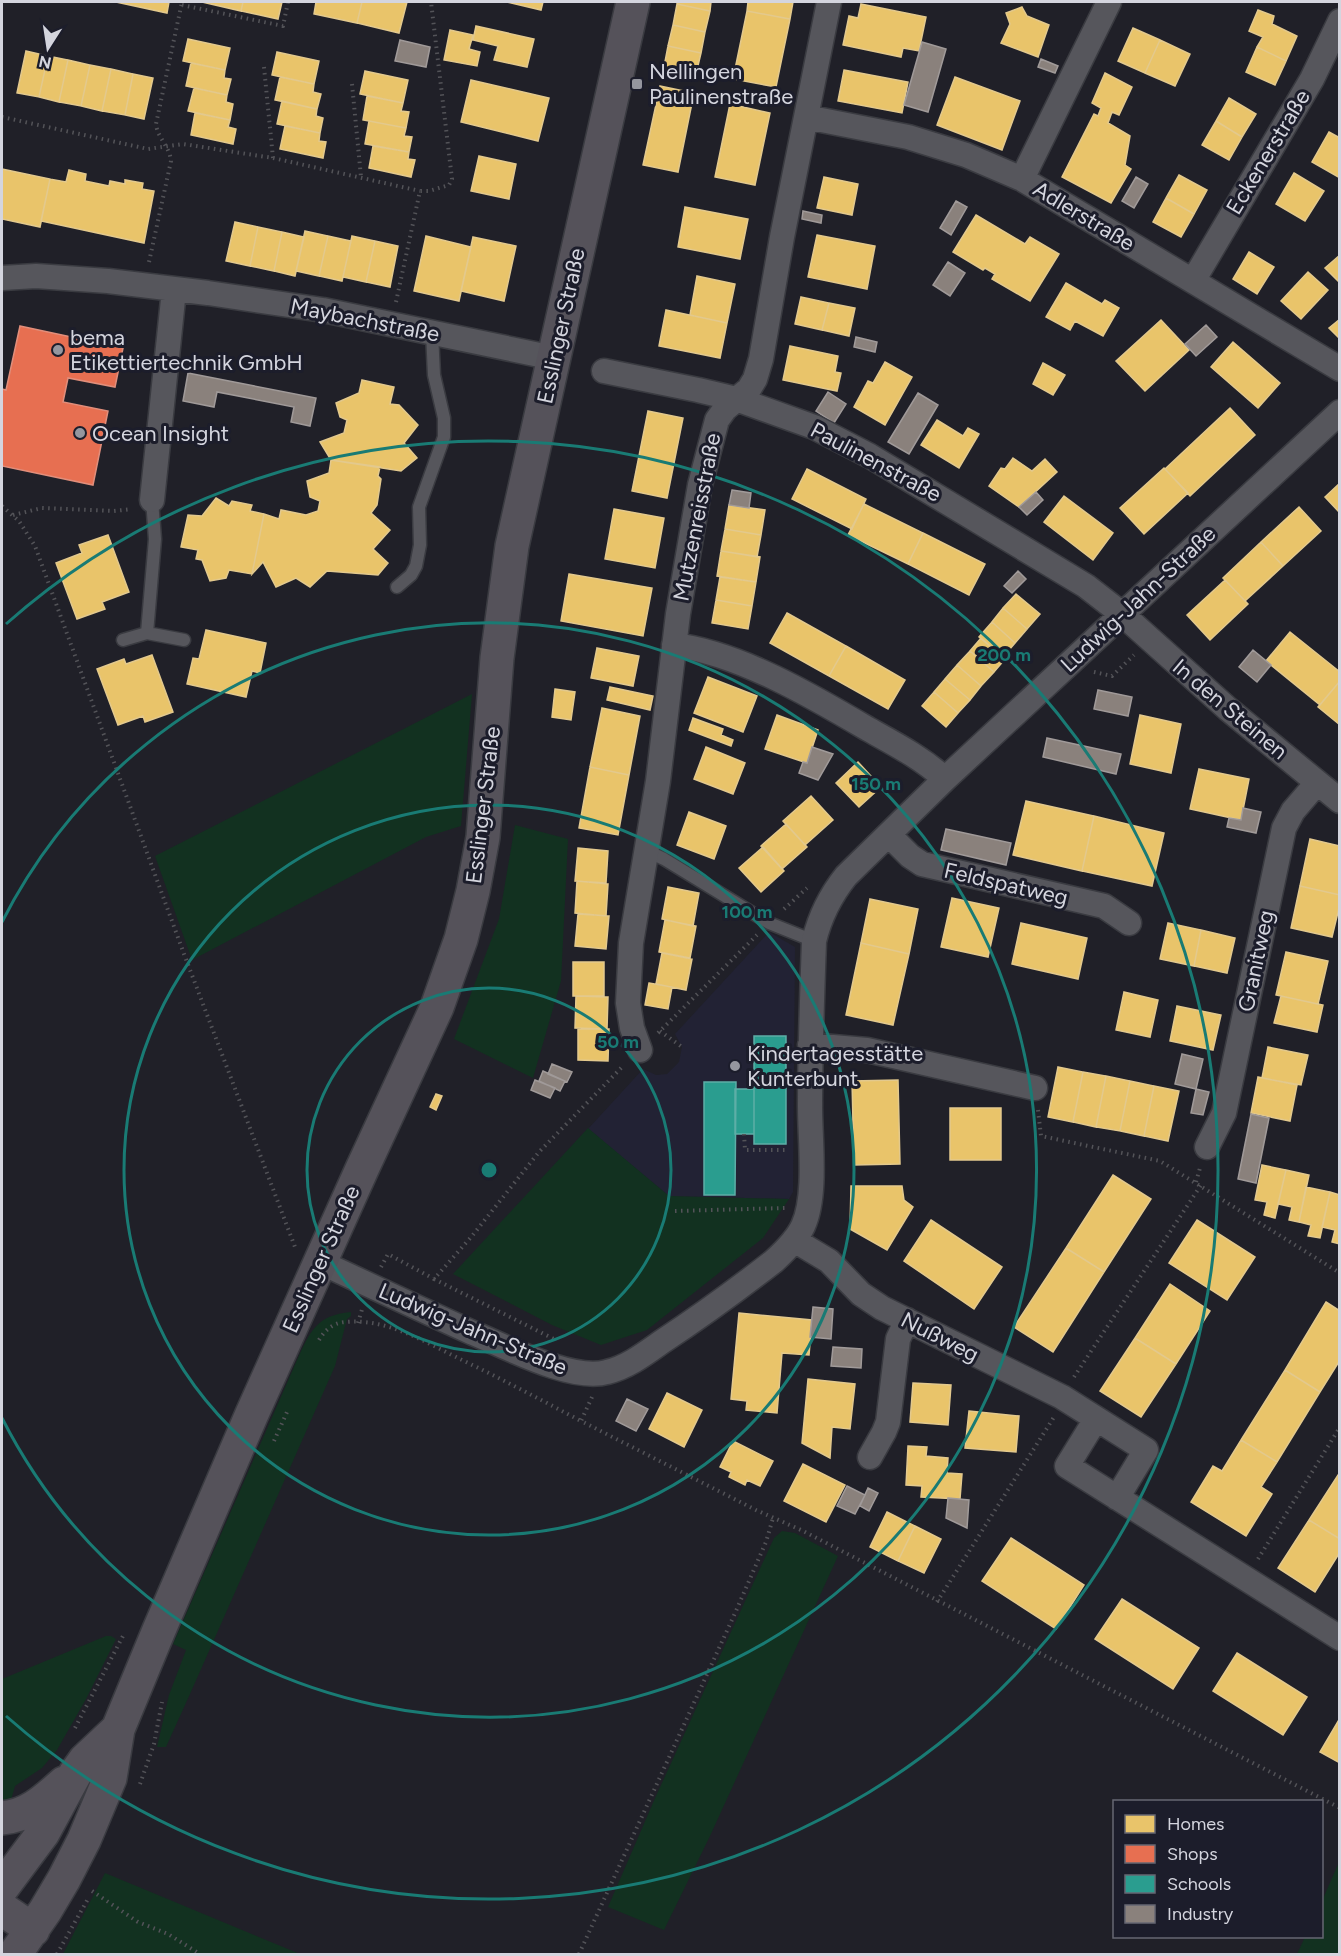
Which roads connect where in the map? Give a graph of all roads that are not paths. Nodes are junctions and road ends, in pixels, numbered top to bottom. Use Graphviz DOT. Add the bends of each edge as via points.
graph roads {
  1 [pos="633,2"];
  2 [pos="829,2"];
  3 [pos="1109,2"];
  4 [pos="1340,21"];
  5 [pos="806,117"];
  6 [pos="1022,179"];
  7 [pos="2,278"];
  8 [pos="1193,281"];
  9 [pos="174,290"];
  10 [pos="432,333"];
  11 [pos="554,358"];
  12 [pos="1340,369"];
  13 [pos="604,371"];
  14 [pos="736,399"];
  15 [pos="1340,412"];
  16 [pos="152,500"];
  17 [pos="398,587"];
  18 [pos="1122,614"];
  19 [pos="147,633"];
  20 [pos="123,640"];
  21 [pos="184,640"];
  22 [pos="674,645"];
  23 [pos="945,779"];
  24 [pos="1317,783"];
  25 [pos="1340,801"];
  26 [pos="889,835"];
  27 [pos="647,851"];
  28 [pos="1129,923"];
  29 [pos="814,941"];
  30 [pos="810,1045"];
  31 [pos="640,1050"];
  32 [pos="1035,1088"];
  33 [pos="1207,1147"];
  34 [pos="794,1240"];
  35 [pos="309,1256"];
  36 [pos="907,1320"];
  37 [pos="1096,1419"];
  38 [pos="870,1457"];
  39 [pos="1117,1498"];
  40 [pos="1340,1638"];
  41 [pos="118,1730"];
  42 [pos="75,1774"];
  43 [pos="2,1818"];
  44 [pos="2,1888"];
  45 [pos="2,1909"];
  46 [pos="24,1942"];
  1 -- 11 [label="main road, Esslinger Straße"];
  2 -- 5 [label="street, Mutzenreisstraße"];
  3 -- 6 [label="street"];
  4 -- 8 [label="street, Eckenerstraße" via="1312,79"];
  5 -- 6 [label="street, Adlerstraße" via="908,137 966,155"];
  5 -- 14 [label="street, Mutzenreisstraße" via="761,359 755,380"];
  6 -- 8 [label="street, Adlerstraße"];
  7 -- 9 [label="street, Maybachstraße" via="36,276"];
  8 -- 12 [label="street, Adlerstraße"];
  9 -- 10 [label="street, Maybachstraße" via="323,310"];
  9 -- 16 [label="street"];
  10 -- 11 [label="street, Maybachstraße"];
  10 -- 17 [label="lane" via="434,375 445,430 419,507 416,566"];
  11 -- 35 [label="main road, Esslinger Straße" via="507,573 483,837 468,914 437,1007"];
  13 -- 14 [label="street, Paulinenstraße"];
  14 -- 18 [label="street, Paulinenstraße" via="814,427 870,456 1086,586"];
  14 -- 22 [label="street, Mutzenreisstraße" via="717,420 712,433"];
  15 -- 18 [label="street, Ludwig-Jahn-Straße"];
  16 -- 19 [label="lane" via="155,539"];
  18 -- 23 [label="street, Ludwig-Jahn-Straße"];
  18 -- 24 [label="street, In den Steinen"];
  19 -- 20 [label="lane"];
  19 -- 21 [label="lane"];
  22 -- 23 [label="street" via="738,662 820,700 927,763"];
  22 -- 27 [label="street, Mutzenreisstraße"];
  23 -- 26 [label="street, Ludwig-Jahn-Straße"];
  24 -- 25 [label="street, In den Steinen"];
  24 -- 33 [label="street, Granitweg" via="1284,828 1224,1113"];
  26 -- 28 [label="street, Feldspatweg" via="922,864 1104,906"];
  26 -- 29 [label="street, Ludwig-Jahn-Straße" via="834,891"];
  27 -- 29 [label="lane" via="770,923"];
  27 -- 31 [label="street, Mutzenreisstraße" via="631,943 628,1003"];
  29 -- 30 [label="street, Ludwig-Jahn-Straße"];
  30 -- 32 [label="street" via="867,1050"];
  30 -- 34 [label="street, Ludwig-Jahn-Straße" via="812,1150 808,1208 803,1227"];
  34 -- 35 [label="street, Ludwig-Jahn-Straße" via="774,1261 698,1318 605,1373 568,1370 543,1362"];
  34 -- 36 [label="street, Nußweg" via="829,1261 861,1294"];
  35 -- 41 [label="main road, Esslinger Straße" via="214,1501"];
  36 -- 37 [label="street, Nußweg" via="1063,1398"];
  36 -- 38 [label="street" via="898,1339 888,1422"];
  37 -- 39 [label="street" via="1067,1466"];
  37 -- 39 [label="street, Nußweg" via="1146,1450"];
  39 -- 40 [label="street"];
  41 -- 42 [label="main road, Esslinger Straße"];
  41 -- 46 [label="main road, Esslinger Straße" via="110,1778 84,1840"];
  42 -- 43 [label="main road" via="30,1811"];
  42 -- 44 [label="main road, Esslinger Straße" via="43,1833"];
  45 -- 46 [label="main road"];
}
